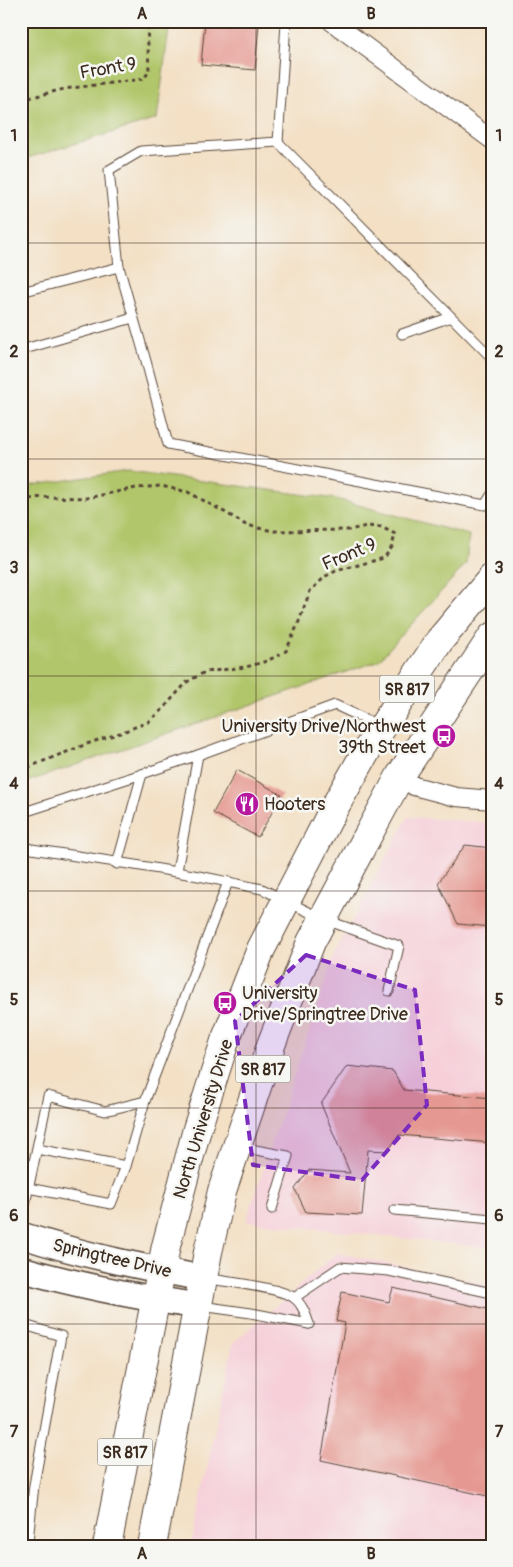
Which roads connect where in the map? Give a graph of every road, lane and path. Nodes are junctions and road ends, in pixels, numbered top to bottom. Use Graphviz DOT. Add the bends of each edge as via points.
graph roads {
  1 [pos="147,21"];
  2 [pos="331,21"];
  3 [pos="286,23"];
  4 [pos="21,100"];
  5 [pos="492,140"];
  6 [pos="278,142"];
  7 [pos="119,267"];
  8 [pos="21,292"];
  9 [pos="451,317"];
  10 [pos="134,318"];
  11 [pos="402,334"];
  12 [pos="21,350"];
  13 [pos="492,358"];
  14 [pos="492,494"];
  15 [pos="21,500"];
  16 [pos="492,578"];
  17 [pos="492,637"];
  18 [pos="382,727"];
  19 [pos="198,756"];
  20 [pos="21,770"];
  21 [pos="142,774"];
  22 [pos="400,776"];
  23 [pos="492,800"];
  24 [pos="21,813"];
  25 [pos="21,847"];
  26 [pos="117,864"];
  27 [pos="177,871"];
  28 [pos="228,882"];
  29 [pos="286,900"];
  30 [pos="323,919"];
  31 [pos="389,991"];
  32 [pos="145,1101"];
  33 [pos="237,1146"];
  34 [pos="36,1149"];
  35 [pos="126,1166"];
  36 [pos="25,1187"];
  37 [pos="272,1209"];
  38 [pos="394,1210"];
  39 [pos="492,1218"];
  40 [pos="21,1223"];
  41 [pos="21,1235"];
  42 [pos="21,1269"];
  43 [pos="161,1271"];
  44 [pos="203,1278"];
  45 [pos="492,1293"];
  46 [pos="294,1298"];
  47 [pos="155,1300"];
  48 [pos="198,1306"];
  49 [pos="21,1324"];
  50 [pos="25,1542"];
  51 [pos="107,1546"];
  52 [pos="152,1546"];
  1 -- 4 [label="path, Front 9" via="149,71 144,79 64,89"];
  2 -- 5 [label="street"];
  3 -- 6 [label="lane"];
  6 -- 7 [label="lane" via="141,151 109,170"];
  6 -- 9 [label="lane"];
  7 -- 8 [label="lane"];
  7 -- 10 [label="lane"];
  9 -- 11 [label="lane"];
  9 -- 13 [label="lane"];
  10 -- 12 [label="lane"];
  10 -- 14 [label="lane" via="168,444 485,505"];
  15 -- 20 [label="path, Front 9" via="87,498 161,486 188,492 244,524 258,528 274,531 349,530 367,526 380,527 395,534 392,547 384,558 331,573 310,591 286,651 268,661 246,667 205,672 187,682 148,722"];
  16 -- 18 [label="main road, North University Drive / SR 817" via="440,640"];
  17 -- 22 [label="main road, SR 817"];
  18 -- 19 [label="lane" via="335,706"];
  18 -- 29 [label="main road, North University Drive / SR 817"];
  19 -- 21 [label="lane"];
  19 -- 27 [label="lane"];
  21 -- 24 [label="lane"];
  21 -- 26 [label="lane"];
  22 -- 23 [label="street" via="414,786 456,797"];
  22 -- 30 [label="main road, SR 817"];
  25 -- 26 [label="lane"];
  26 -- 27 [label="lane"];
  27 -- 28 [label="lane"];
  28 -- 29 [label="lane" via="262,889"];
  28 -- 32 [label="lane"];
  29 -- 30 [label="lane"];
  29 -- 43 [label="main road, North University Drive / SR 817" via="261,949 225,1040 197,1129"];
  30 -- 31 [label="lane" via="399,946"];
  30 -- 33 [label="main road, SR 817" via="271,1045"];
  32 -- 34 [label="lane" via="105,1111 48,1096"];
  32 -- 35 [label="lane"];
  33 -- 37 [label="lane" via="288,1156"];
  33 -- 44 [label="main road, SR 817" via="222,1192"];
  34 -- 35 [label="lane"];
  34 -- 36 [label="lane"];
  35 -- 36 [label="lane" via="111,1204"];
  36 -- 40 [label="lane"];
  38 -- 39 [label="lane"];
  41 -- 43 [label="street, Springtree Drive" via="68,1250"];
  42 -- 47 [label="street, Springtree Drive" via="70,1283"];
  43 -- 44 [label="street, Springtree Drive"];
  43 -- 47 [label="main road, North University Drive / SR 817"];
  44 -- 46 [label="lane" via="281,1292"];
  44 -- 48 [label="main road, SR 817"];
  45 -- 46 [label="lane" via="388,1272 340,1267"];
  46 -- 48 [label="lane" via="304,1310 309,1324"];
  47 -- 48 [label="street, Springtree Drive"];
  47 -- 51 [label="main road, North University Drive / SR 817"];
  48 -- 52 [label="main road, SR 817"];
  49 -- 50 [label="lane" via="61,1336"];
}
